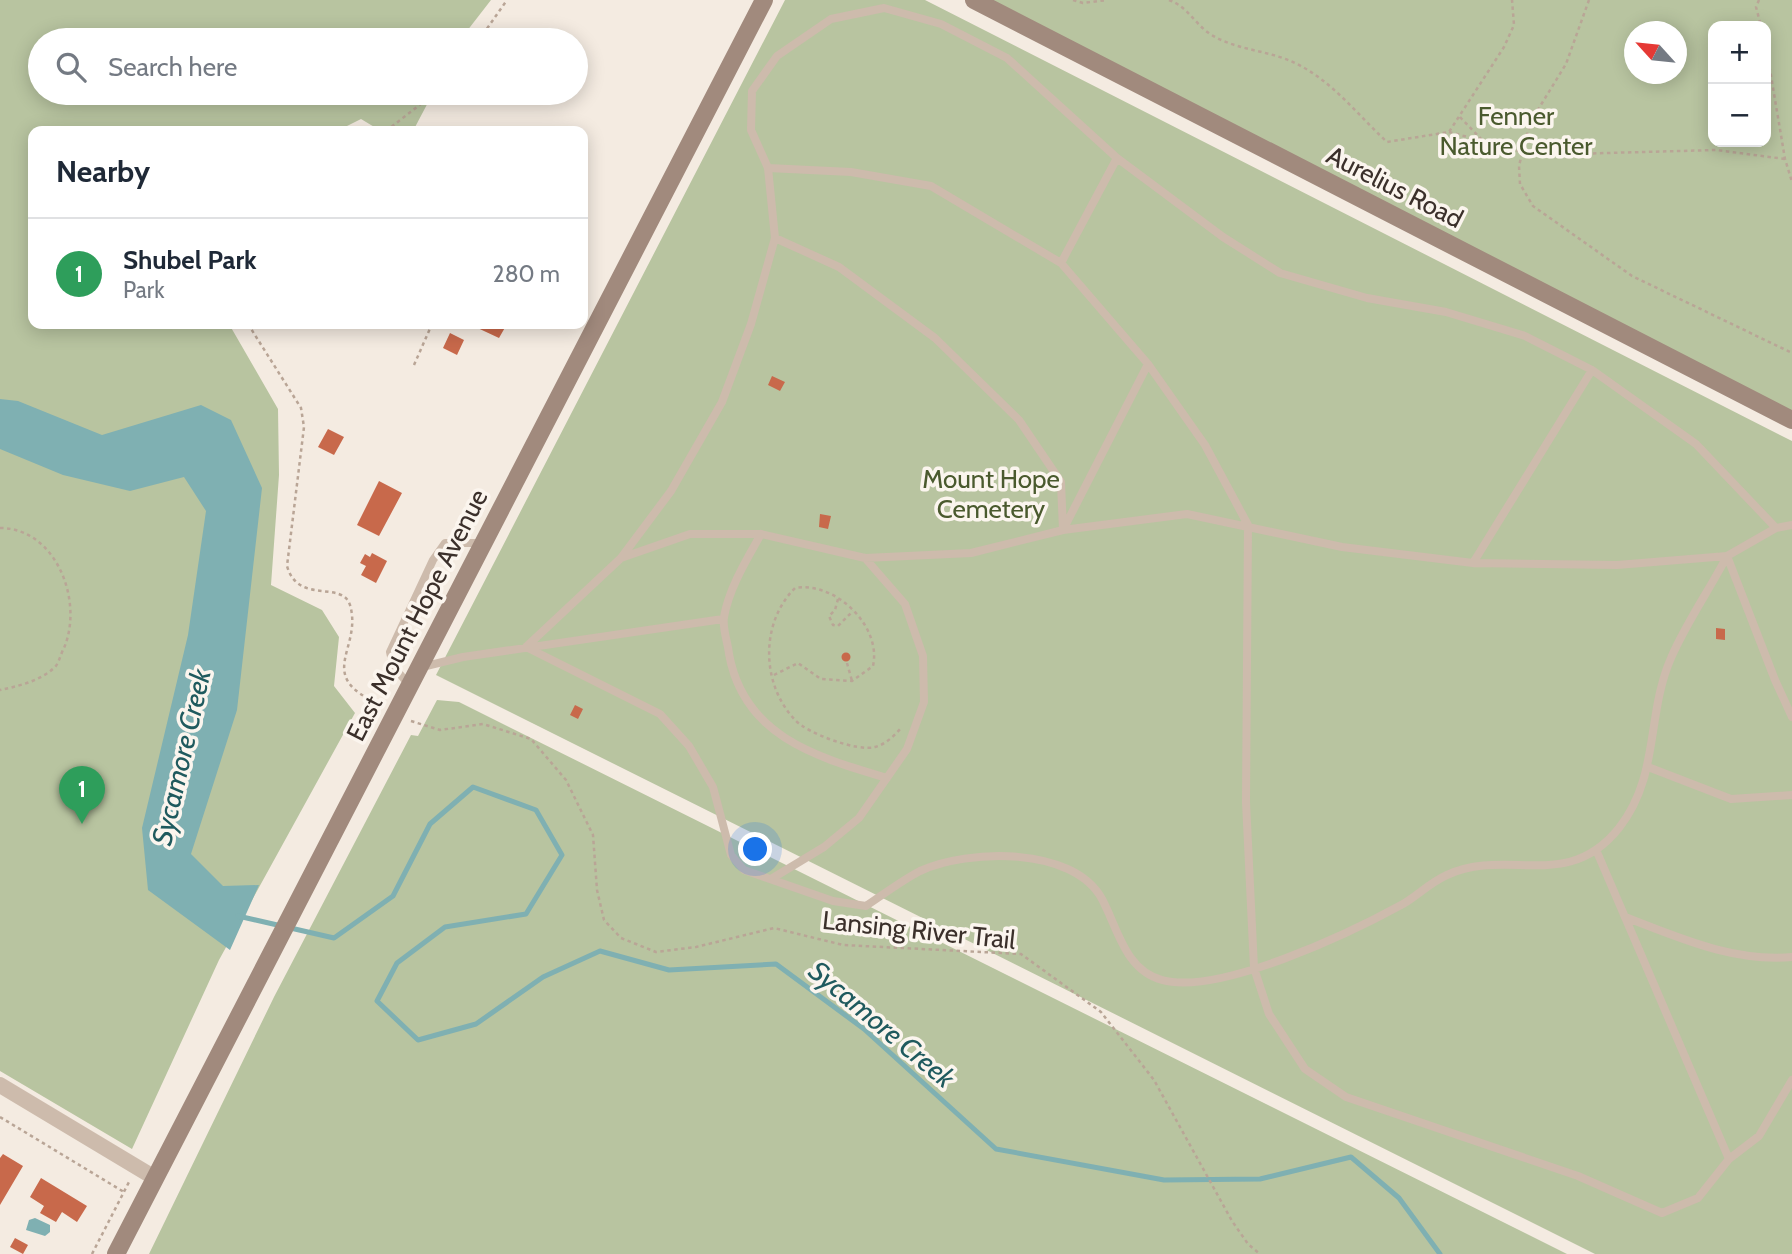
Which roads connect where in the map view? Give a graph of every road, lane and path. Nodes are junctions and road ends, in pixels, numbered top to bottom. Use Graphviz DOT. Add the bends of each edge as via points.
graph roads {
  1 [pos="507,0"];
  2 [pos="764,0"];
  3 [pos="974,0"];
  4 [pos="1073,0"];
  5 [pos="1107,0"];
  6 [pos="1169,0"];
  7 [pos="1512,0"];
  8 [pos="1589,0"];
  9 [pos="1759,0"];
  10 [pos="1760,21"];
  11 [pos="487,28"];
  12 [pos="1771,76"];
  13 [pos="420,105"];
  14 [pos="1459,116"];
  15 [pos="392,126"];
  16 [pos="1449,132"];
  17 [pos="1482,140"];
  18 [pos="1523,149"];
  19 [pos="1117,158"];
  20 [pos="1785,159"];
  21 [pos="768,169"];
  22 [pos="1792,182"];
  23 [pos="775,238"];
  24 [pos="1060,263"];
  25 [pos="251,329"];
  26 [pos="430,329"];
  27 [pos="1792,353"];
  28 [pos="1148,364"];
  29 [pos="414,365"];
  30 [pos="1592,370"];
  31 [pos="1792,420"];
  32 [pos="1248,525"];
  33 [pos="1792,525"];
  34 [pos="0,528"];
  35 [pos="1776,528"];
  36 [pos="1063,530"];
  37 [pos="761,534"];
  38 [pos="484,544"];
  39 [pos="1727,556"];
  40 [pos="621,558"];
  41 [pos="865,558"];
  42 [pos="1473,563"];
  43 [pos="838,598"];
  44 [pos="853,611"];
  45 [pos="723,619"];
  46 [pos="526,647"];
  47 [pos="847,663"];
  48 [pos="421,667"];
  49 [pos="774,675"];
  50 [pos="852,681"];
  51 [pos="410,686"];
  52 [pos="0,690"];
  53 [pos="375,702"];
  54 [pos="924,702"];
  55 [pos="1792,717"];
  56 [pos="410,720"];
  57 [pos="1648,767"];
  58 [pos="887,778"];
  59 [pos="1792,795"];
  60 [pos="1597,852"];
  61 [pos="771,880"];
  62 [pos="1625,917"];
  63 [pos="1792,957"];
  64 [pos="1254,968"];
  65 [pos="1792,1080"];
  66 [pos="0,1085"];
  67 [pos="0,1117"];
  68 [pos="1729,1158"];
  69 [pos="137,1167"];
  70 [pos="155,1178"];
  71 [pos="124,1192"];
  72 [pos="92,1254"];
  73 [pos="116,1254"];
  74 [pos="1261,1254"];
  1 -- 11 [label="path"];
  2 -- 38 [label="street, East Mount Hope Avenue"];
  3 -- 31 [label="street, Aurelius Road"];
  4 -- 5 [label="path"];
  6 -- 16 [label="path" via="1189,10 1211,34 1295,63 1326,81 1387,142"];
  7 -- 14 [label="path" via="1514,24 1504,47"];
  8 -- 18 [label="path" via="1566,64 1531,121"];
  9 -- 10 [label="path"];
  12 -- 20 [label="path"];
  13 -- 15 [label="path"];
  14 -- 16 [label="path"];
  14 -- 17 [label="path"];
  16 -- 17 [label="path"];
  17 -- 18 [label="path"];
  18 -- 20 [label="path" via="1534,155 1716,150"];
  18 -- 27 [label="path" via="1520,184 1533,206 1632,276"];
  19 -- 21 [label="lane" via="1007,58 942,24 884,8 831,19 777,56 751,90 751,130"];
  19 -- 24 [label="lane"];
  19 -- 30 [label="lane" via="1280,273 1367,298 1446,312 1525,336"];
  20 -- 22 [label="path"];
  21 -- 23 [label="lane"];
  21 -- 24 [label="lane" via="851,172 931,186"];
  23 -- 36 [label="lane" via="839,267 935,338 1019,421 1061,482"];
  23 -- 40 [label="lane" via="751,324 722,402 671,491"];
  24 -- 28 [label="lane"];
  25 -- 53 [label="path" via="303,417 286,566 304,589 345,597 350,605 350,634 343,667 353,689"];
  26 -- 29 [label="path"];
  28 -- 32 [label="lane" via="1205,446"];
  28 -- 36 [label="lane"];
  30 -- 35 [label="lane" via="1696,444"];
  30 -- 42 [label="lane"];
  32 -- 36 [label="lane" via="1187,514"];
  32 -- 42 [label="lane" via="1342,547"];
  32 -- 64 [label="lane" via="1246,802"];
  33 -- 35 [label="lane"];
  34 -- 52 [label="path" via="25,532 48,552 62,570 69,592 68,637 56,666 25,685"];
  35 -- 39 [label="lane"];
  36 -- 41 [label="lane" via="971,553"];
  37 -- 40 [label="lane" via="690,534"];
  37 -- 41 [label="lane"];
  37 -- 45 [label="lane"];
  38 -- 48 [label="street, East Mount Hope Avenue"];
  38 -- 51 [label="lane" via="445,543 433,560 390,652 393,666"];
  39 -- 42 [label="lane" via="1617,565"];
  39 -- 55 [label="lane"];
  39 -- 57 [label="lane" via="1671,658"];
  40 -- 46 [label="lane"];
  41 -- 54 [label="lane" via="905,604 923,656"];
  43 -- 44 [label="path"];
  43 -- 44 [label="path" via="829,616 833,625 838,626"];
  43 -- 49 [label="path" via="804,587 795,588 784,599 770,625"];
  44 -- 50 [label="path" via="873,639 875,656 873,666"];
  45 -- 46 [label="lane"];
  45 -- 58 [label="lane" via="731,662 747,703 773,730 809,753"];
  46 -- 48 [label="lane"];
  46 -- 61 [label="lane" via="660,714 689,746 713,787 731,855 744,870"];
  47 -- 50 [label="path"];
  48 -- 51 [label="street, East Mount Hope Avenue"];
  49 -- 50 [label="path" via="798,663 821,678"];
  49 -- 54 [label="path" via="779,700 797,722 856,747 874,748 891,739"];
  51 -- 70 [label="street, East Mount Hope Avenue"];
  54 -- 58 [label="lane" via="907,749"];
  56 -- 74 [label="path, Lansing River Trail" via="440,730 484,724 531,739 566,780 593,835 604,920 621,938 656,953 774,928 843,945 1021,954 1101,1012 1154,1080 1232,1221"];
  57 -- 59 [label="lane" via="1731,799"];
  57 -- 60 [label="lane" via="1638,800"];
  58 -- 61 [label="lane" via="859,818 824,847"];
  60 -- 62 [label="lane"];
  60 -- 64 [label="lane" via="1550,867 1476,866 1446,875 1405,903 1349,931"];
  61 -- 64 [label="lane" via="833,901 866,906 922,870 997,854 1034,859 1073,870 1101,897 1130,960 1161,980 1205,982"];
  62 -- 63 [label="lane" via="1720,953"];
  62 -- 68 [label="lane"];
  64 -- 68 [label="lane" via="1269,1014 1305,1069 1346,1097 1578,1176 1662,1213 1698,1198"];
  65 -- 68 [label="lane" via="1759,1136"];
  66 -- 69 [label="street"];
  67 -- 71 [label="path"];
  69 -- 70 [label="street"];
  69 -- 71 [label="path"];
  70 -- 73 [label="street, East Mount Hope Avenue"];
  71 -- 72 [label="path"];
}
